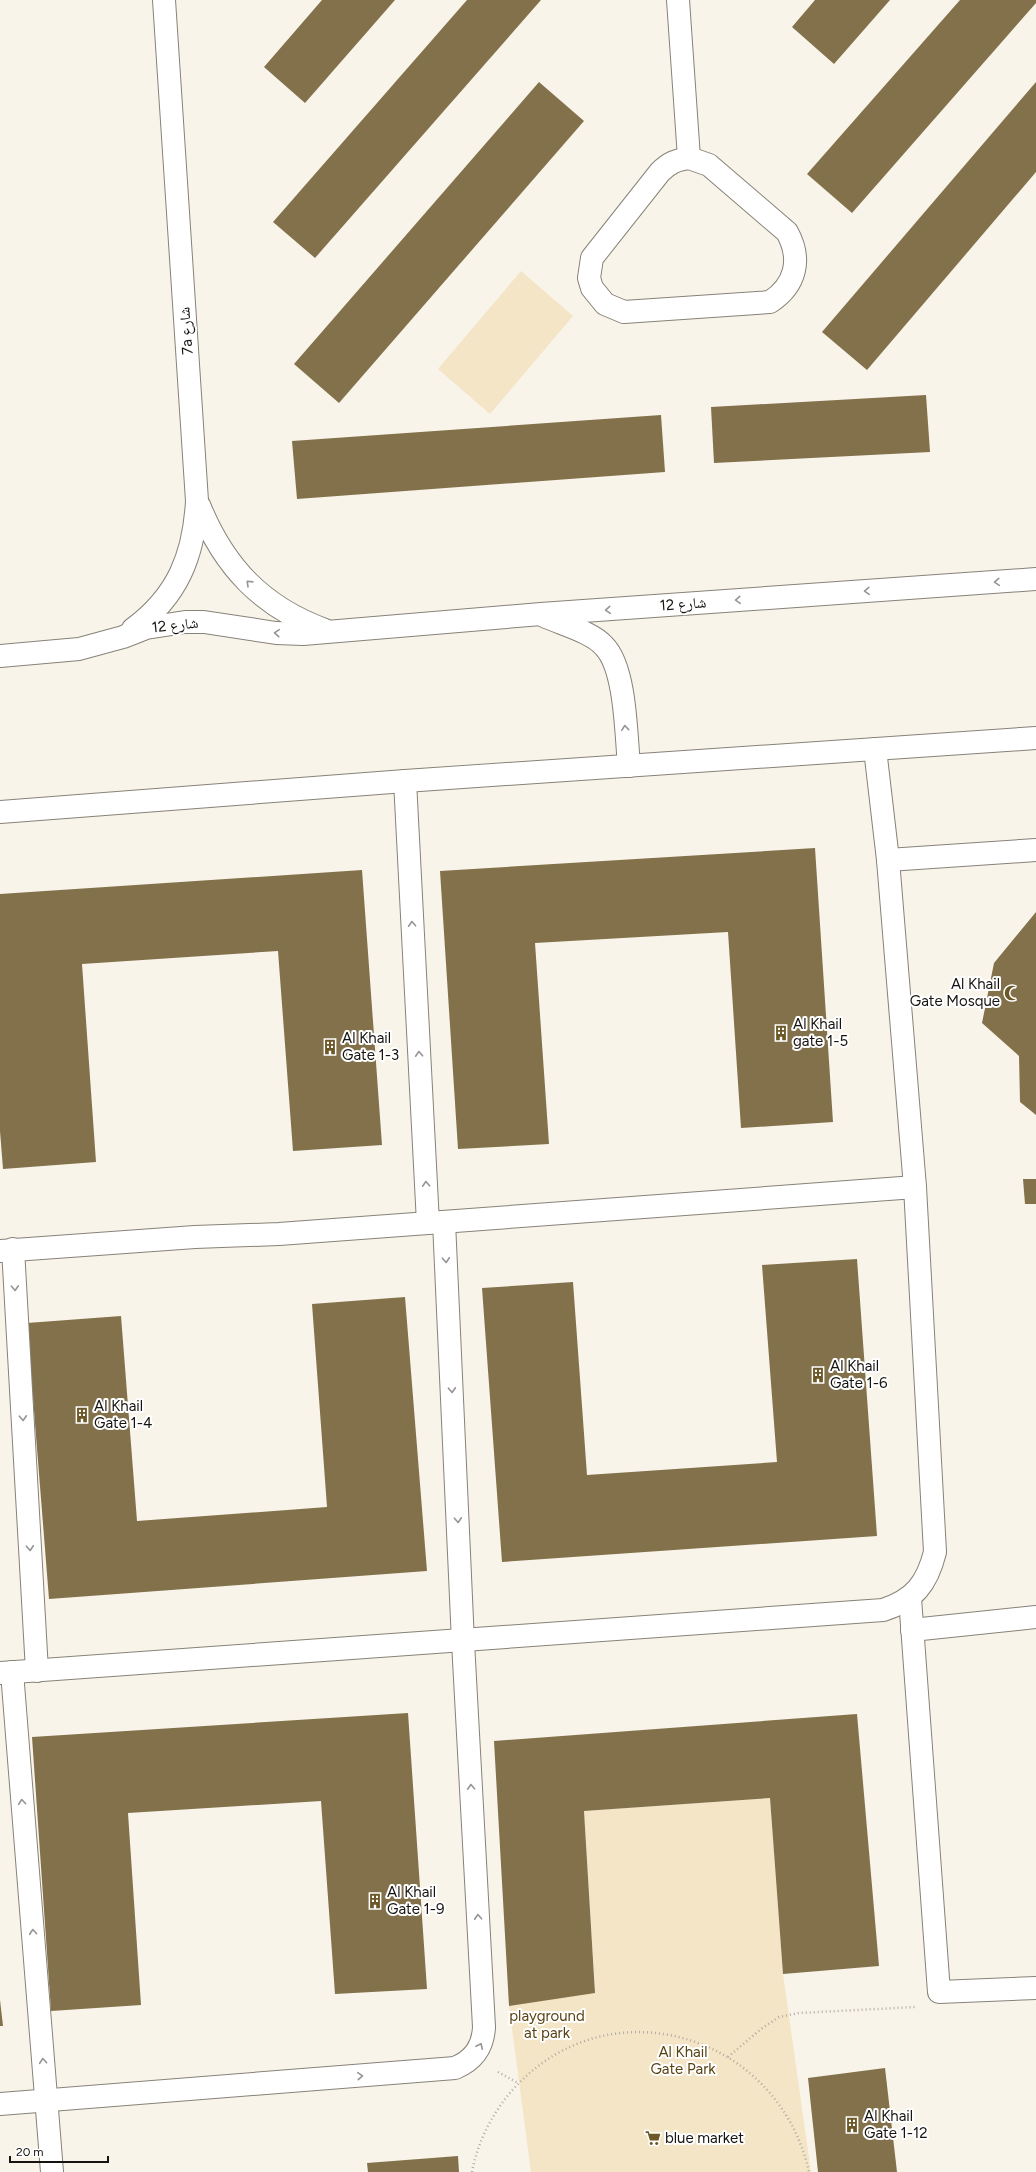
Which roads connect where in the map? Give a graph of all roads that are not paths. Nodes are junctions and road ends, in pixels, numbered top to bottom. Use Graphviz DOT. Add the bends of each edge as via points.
graph roads {
  1 [pos="164,0"];
  2 [pos="678,0"];
  3 [pos="689,158"];
  4 [pos="198,501"];
  5 [pos="1036,579"];
  6 [pos="541,614"];
  7 [pos="330,632"];
  8 [pos="123,637"];
  9 [pos="0,656"];
  10 [pos="1036,738"];
  11 [pos="875,748"];
  12 [pos="629,766"];
  13 [pos="405,780"];
  14 [pos="0,812"];
  15 [pos="1036,850"];
  16 [pos="888,860"];
  17 [pos="915,1187"];
  18 [pos="436,1222"];
  19 [pos="6,1250"];
  20 [pos="910,1598"];
  21 [pos="1036,1617"];
  22 [pos="912,1630"];
  23 [pos="463,1642"];
  24 [pos="37,1671"];
  25 [pos="6,1673"];
  26 [pos="1036,1988"];
  27 [pos="46,2100"];
  28 [pos="0,2104"];
  29 [pos="52,2172"];
  1 -- 4 [label="street, 7a شارع"];
  2 -- 3 [label="street"];
  3 -- 3 [label="street" via="677,160 660,172 592,258 589,278 592,288 601,301 614,309 624,312 770,302 788,287 796,266 796,254 787,232 708,165"];
  7 -- 4 [label="street, شارع 12, one-way" via="279,609 258,592 221,551"];
  4 -- 8 [label="street, 7a شارع" via="196,528 190,554 178,579 145,621"];
  5 -- 6 [label="street, شارع 12, one-way"];
  6 -- 7 [label="street, شارع 12"];
  12 -- 6 [label="street, one-way" via="619,675 612,655 604,645 593,638"];
  7 -- 8 [label="street, شارع 12, one-way" via="276,633 204,622 184,622 146,628"];
  8 -- 9 [label="street, شارع 12" via="79,649"];
  10 -- 11 [label="street"];
  11 -- 12 [label="street"];
  11 -- 16 [label="street"];
  12 -- 13 [label="street"];
  13 -- 14 [label="street"];
  18 -- 13 [label="street, one-way"];
  15 -- 16 [label="street"];
  16 -- 17 [label="street"];
  17 -- 18 [label="street"];
  17 -- 20 [label="street" via="935,1552 931,1570"];
  18 -- 19 [label="street"];
  18 -- 23 [label="street, one-way"];
  19 -- 24 [label="street, one-way"];
  20 -- 22 [label="street"];
  20 -- 23 [label="street" via="897,1606 883,1610"];
  21 -- 22 [label="street"];
  22 -- 26 [label="street" via="938,1992"];
  23 -- 24 [label="street"];
  27 -- 23 [label="street, one-way" via="455,2068 473,2058 483,2038"];
  24 -- 25 [label="street"];
  27 -- 25 [label="street, one-way"];
  27 -- 28 [label="street"];
  27 -- 29 [label="street"];
}
